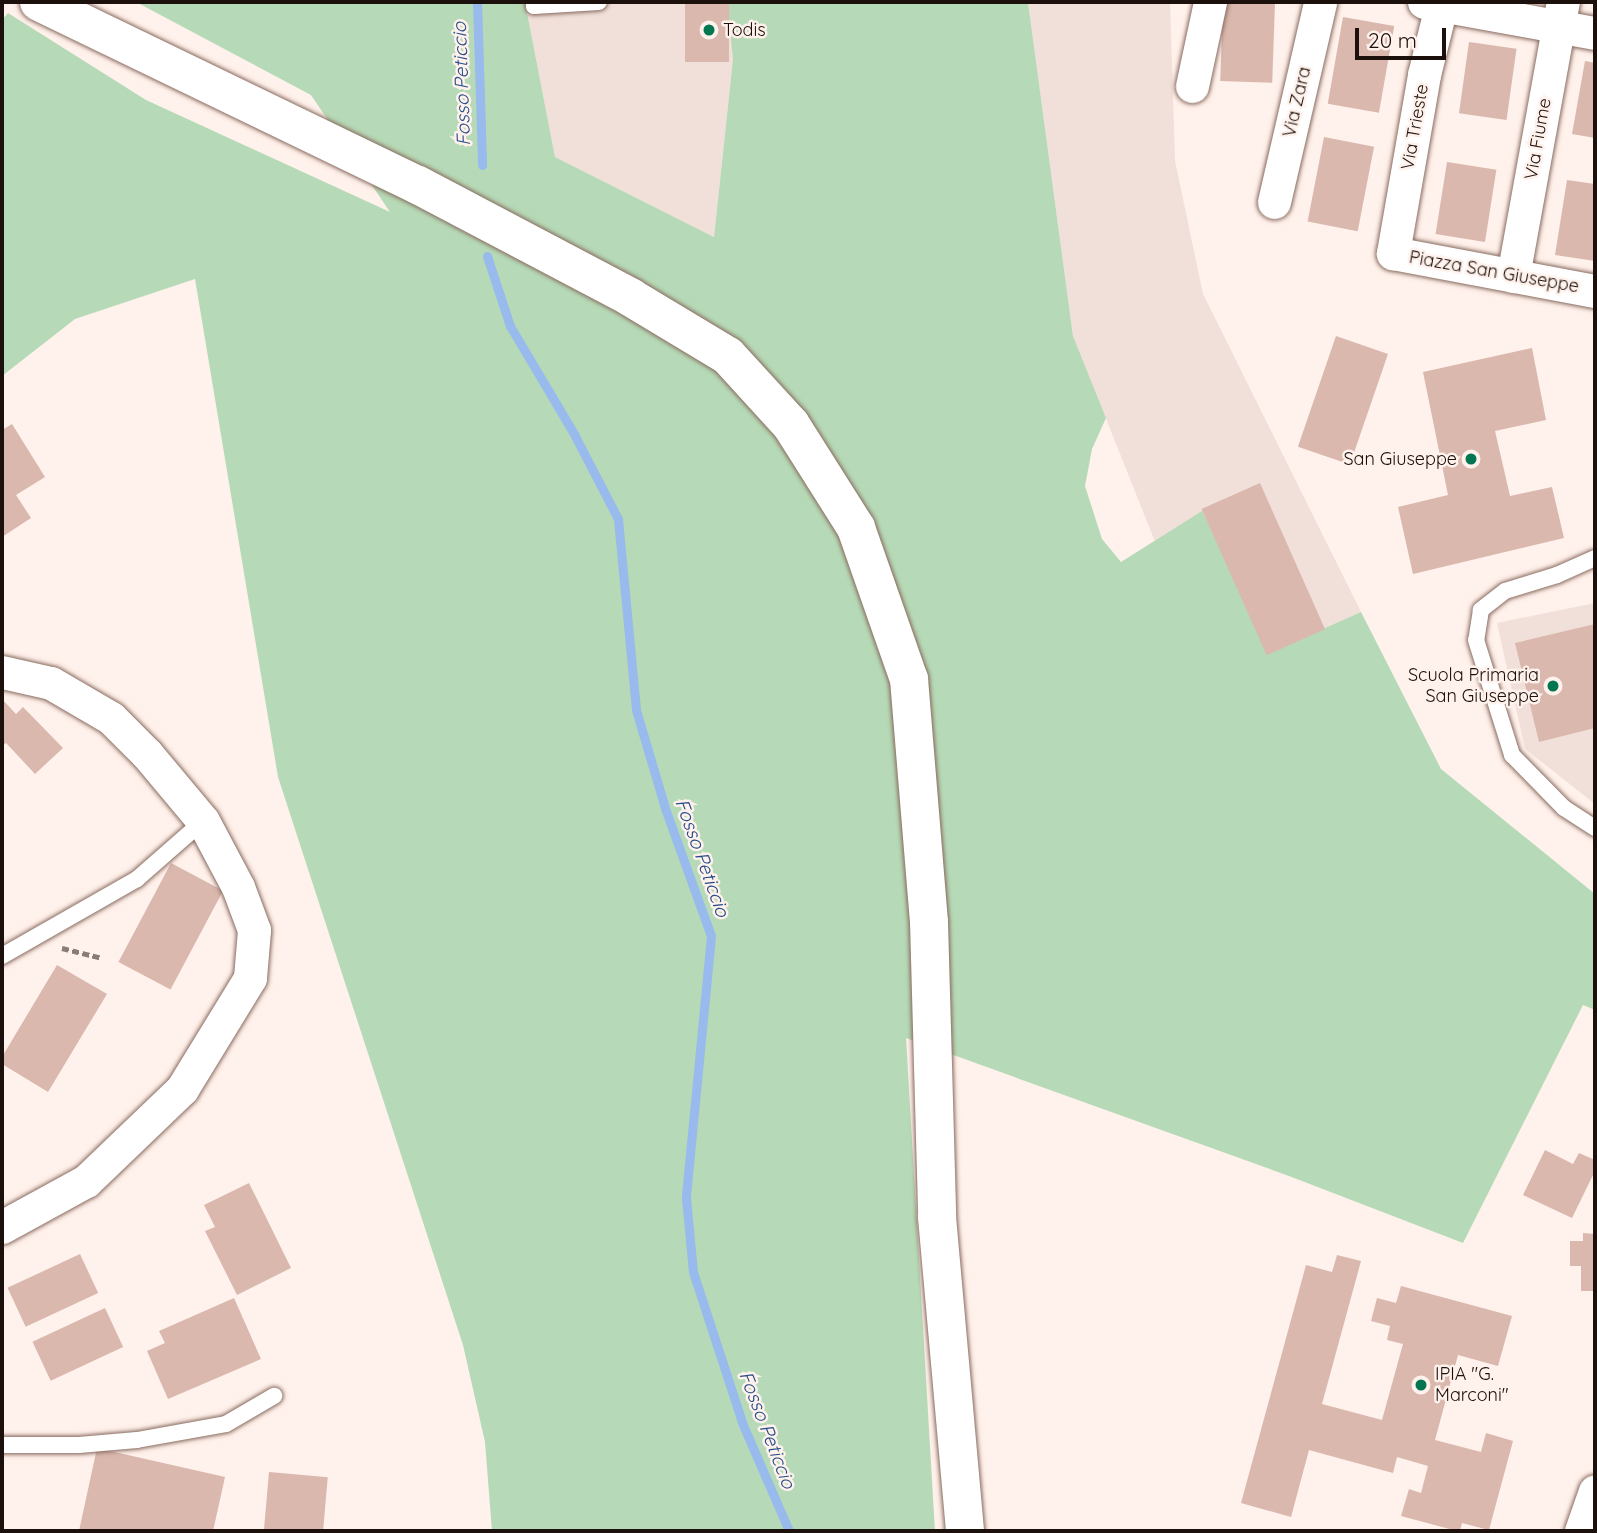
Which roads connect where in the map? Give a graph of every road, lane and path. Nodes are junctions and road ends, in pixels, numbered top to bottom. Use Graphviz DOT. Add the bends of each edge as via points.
graph roads {
  1 [pos="39,2"];
  2 [pos="91,2"];
  3 [pos="534,2"];
  4 [pos="599,2"];
  5 [pos="1210,2"];
  6 [pos="1320,2"];
  7 [pos="1436,3"];
  8 [pos="1561,14"];
  9 [pos="1595,33"];
  10 [pos="137,47"];
  11 [pos="1192,86"];
  12 [pos="1274,202"];
  13 [pos="1393,253"];
  14 [pos="1513,276"];
  15 [pos="1595,290"];
  16 [pos="1595,558"];
  17 [pos="2,672"];
  18 [pos="203,821"];
  19 [pos="1595,828"];
  20 [pos="48,948"];
  21 [pos="2,956"];
  22 [pos="102,958"];
  23 [pos="2,1227"];
  24 [pos="274,1396"];
  25 [pos="2,1445"];
  26 [pos="1595,1492"];
  27 [pos="965,1531"];
  28 [pos="1581,1531"];
  1 -- 10 [label="street"];
  2 -- 10 [label="street"];
  3 -- 4 [label="lane" via="534,6"];
  5 -- 11 [label="street"];
  6 -- 12 [label="street, Via Zara"];
  7 -- 8 [label="street"];
  7 -- 13 [label="street, Via Trieste"];
  8 -- 9 [label="street"];
  8 -- 14 [label="street, Via Fiume"];
  10 -- 27 [label="street" via="430,191 630,297 728,356 791,425 856,528 909,680 929,922 937,1217"];
  13 -- 14 [label="street, Piazza San Giuseppe"];
  14 -- 15 [label="street, Piazza San Giuseppe"];
  16 -- 19 [label="lane" via="1505,591 1481,610 1476,640 1512,755 1564,808"];
  17 -- 18 [label="street" via="51,683 111,718"];
  18 -- 21 [label="lane" via="137,879"];
  18 -- 23 [label="street" via="238,887 254,930 250,978 182,1090 86,1181"];
  20 -- 22 [label="path"];
  24 -- 25 [label="lane" via="226,1424 136,1440"];
  26 -- 28 [label="street"];
}
